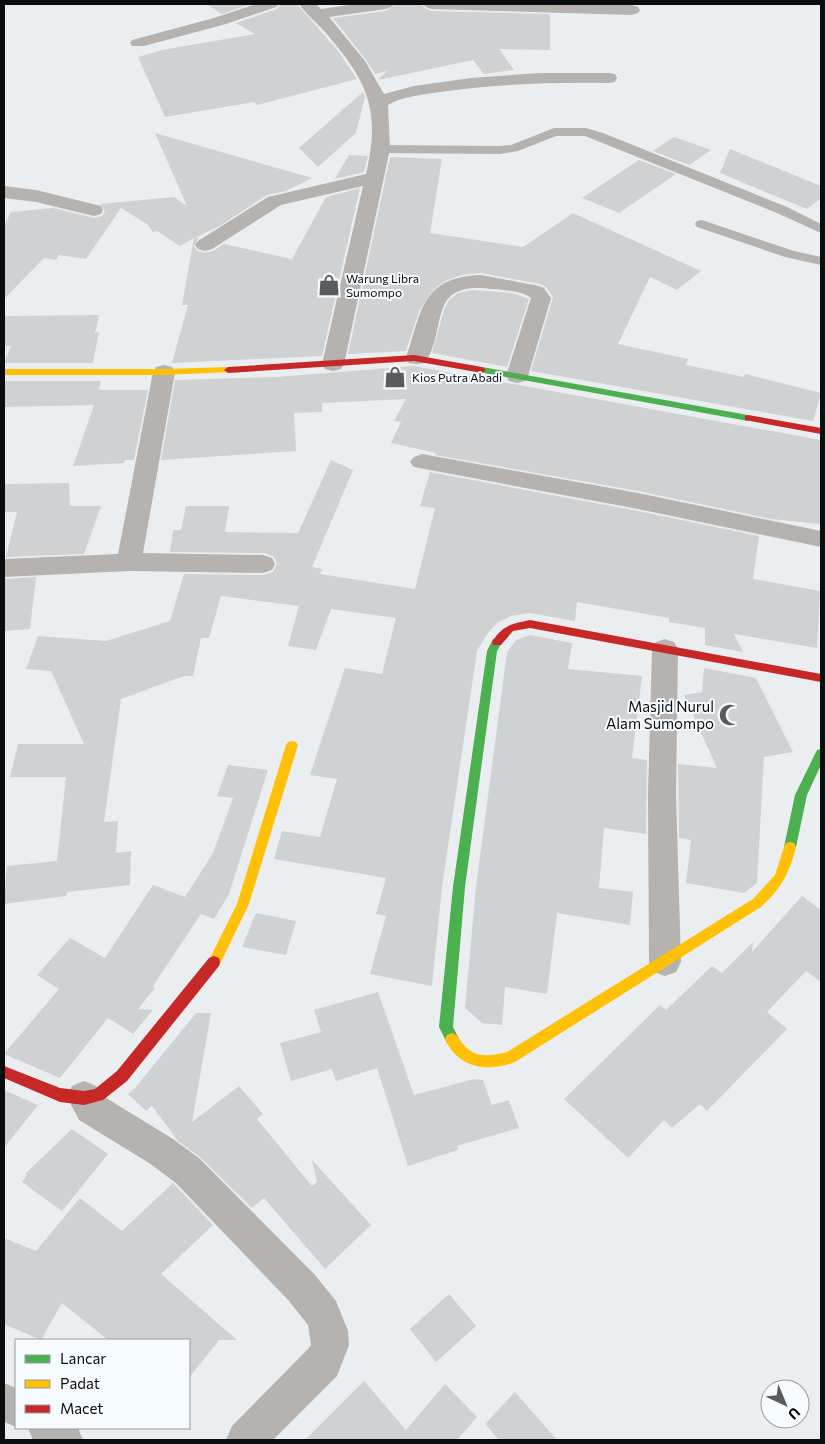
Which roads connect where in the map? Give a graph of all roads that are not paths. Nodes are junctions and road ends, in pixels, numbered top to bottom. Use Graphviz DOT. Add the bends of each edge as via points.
graph roads {
  1 [pos="271,4"];
  2 [pos="386,4"];
  3 [pos="431,4"];
  4 [pos="450,4"];
  5 [pos="313,9"];
  6 [pos="632,10"];
  7 [pos="138,43"];
  8 [pos="609,78"];
  9 [pos="379,104"];
  10 [pos="381,149"];
  11 [pos="374,178"];
  12 [pos="4,192"];
  13 [pos="94,210"];
  14 [pos="702,224"];
  15 [pos="821,228"];
  16 [pos="205,245"];
  17 [pos="821,261"];
  18 [pos="417,358"];
  19 [pos="333,364"];
  20 [pos="4,372"];
  21 [pos="164,372"];
  22 [pos="517,376"];
  23 [pos="821,431"];
  24 [pos="422,462"];
  25 [pos="821,539"];
  26 [pos="129,562"];
  27 [pos="263,564"];
  28 [pos="4,568"];
  29 [pos="665,649"];
  30 [pos="821,678"];
  31 [pos="292,745"];
  32 [pos="821,753"];
  33 [pos="665,962"];
  34 [pos="4,1072"];
  35 [pos="84,1097"];
  36 [pos="49,1429"];
  37 [pos="63,1440"];
  38 [pos="246,1440"];
  1 -- 7 [label="street"];
  2 -- 5 [label="street"];
  3 -- 4 [label="street"];
  4 -- 6 [label="street"];
  5 -- 9 [label="street" via="366,77"];
  8 -- 9 [label="street" via="526,79 454,85 406,93"];
  9 -- 10 [label="street"];
  10 -- 11 [label="street"];
  10 -- 15 [label="lane" via="505,150 554,132 586,132"];
  11 -- 16 [label="street" via="275,201"];
  11 -- 19 [label="street"];
  12 -- 13 [label="street"];
  14 -- 17 [label="lane" via="790,254"];
  18 -- 19 [label="street"];
  18 -- 22 [label="street"];
  18 -- 22 [label="street" via="437,299 450,288 468,282 532,290 541,298"];
  19 -- 21 [label="street"];
  20 -- 21 [label="street"];
  21 -- 26 [label="street"];
  22 -- 23 [label="street"];
  24 -- 25 [label="street" via="638,501"];
  26 -- 27 [label="street"];
  26 -- 28 [label="street"];
  29 -- 30 [label="street"];
  29 -- 33 [label="street" via="662,794"];
  29 -- 33 [label="street" via="530,624 509,627 501,634 492,652 460,887 446,1027 453,1045 464,1057 480,1064 510,1058"];
  31 -- 35 [label="street" via="243,904 216,959 112,1087 92,1097"];
  32 -- 33 [label="street" via="801,795 785,868 775,888"];
  34 -- 35 [label="street" via="61,1096"];
  35 -- 38 [label="street" via="90,1108 173,1159 202,1184 323,1314 331,1341 323,1362"];
  36 -- 37 [label="street"];
}
